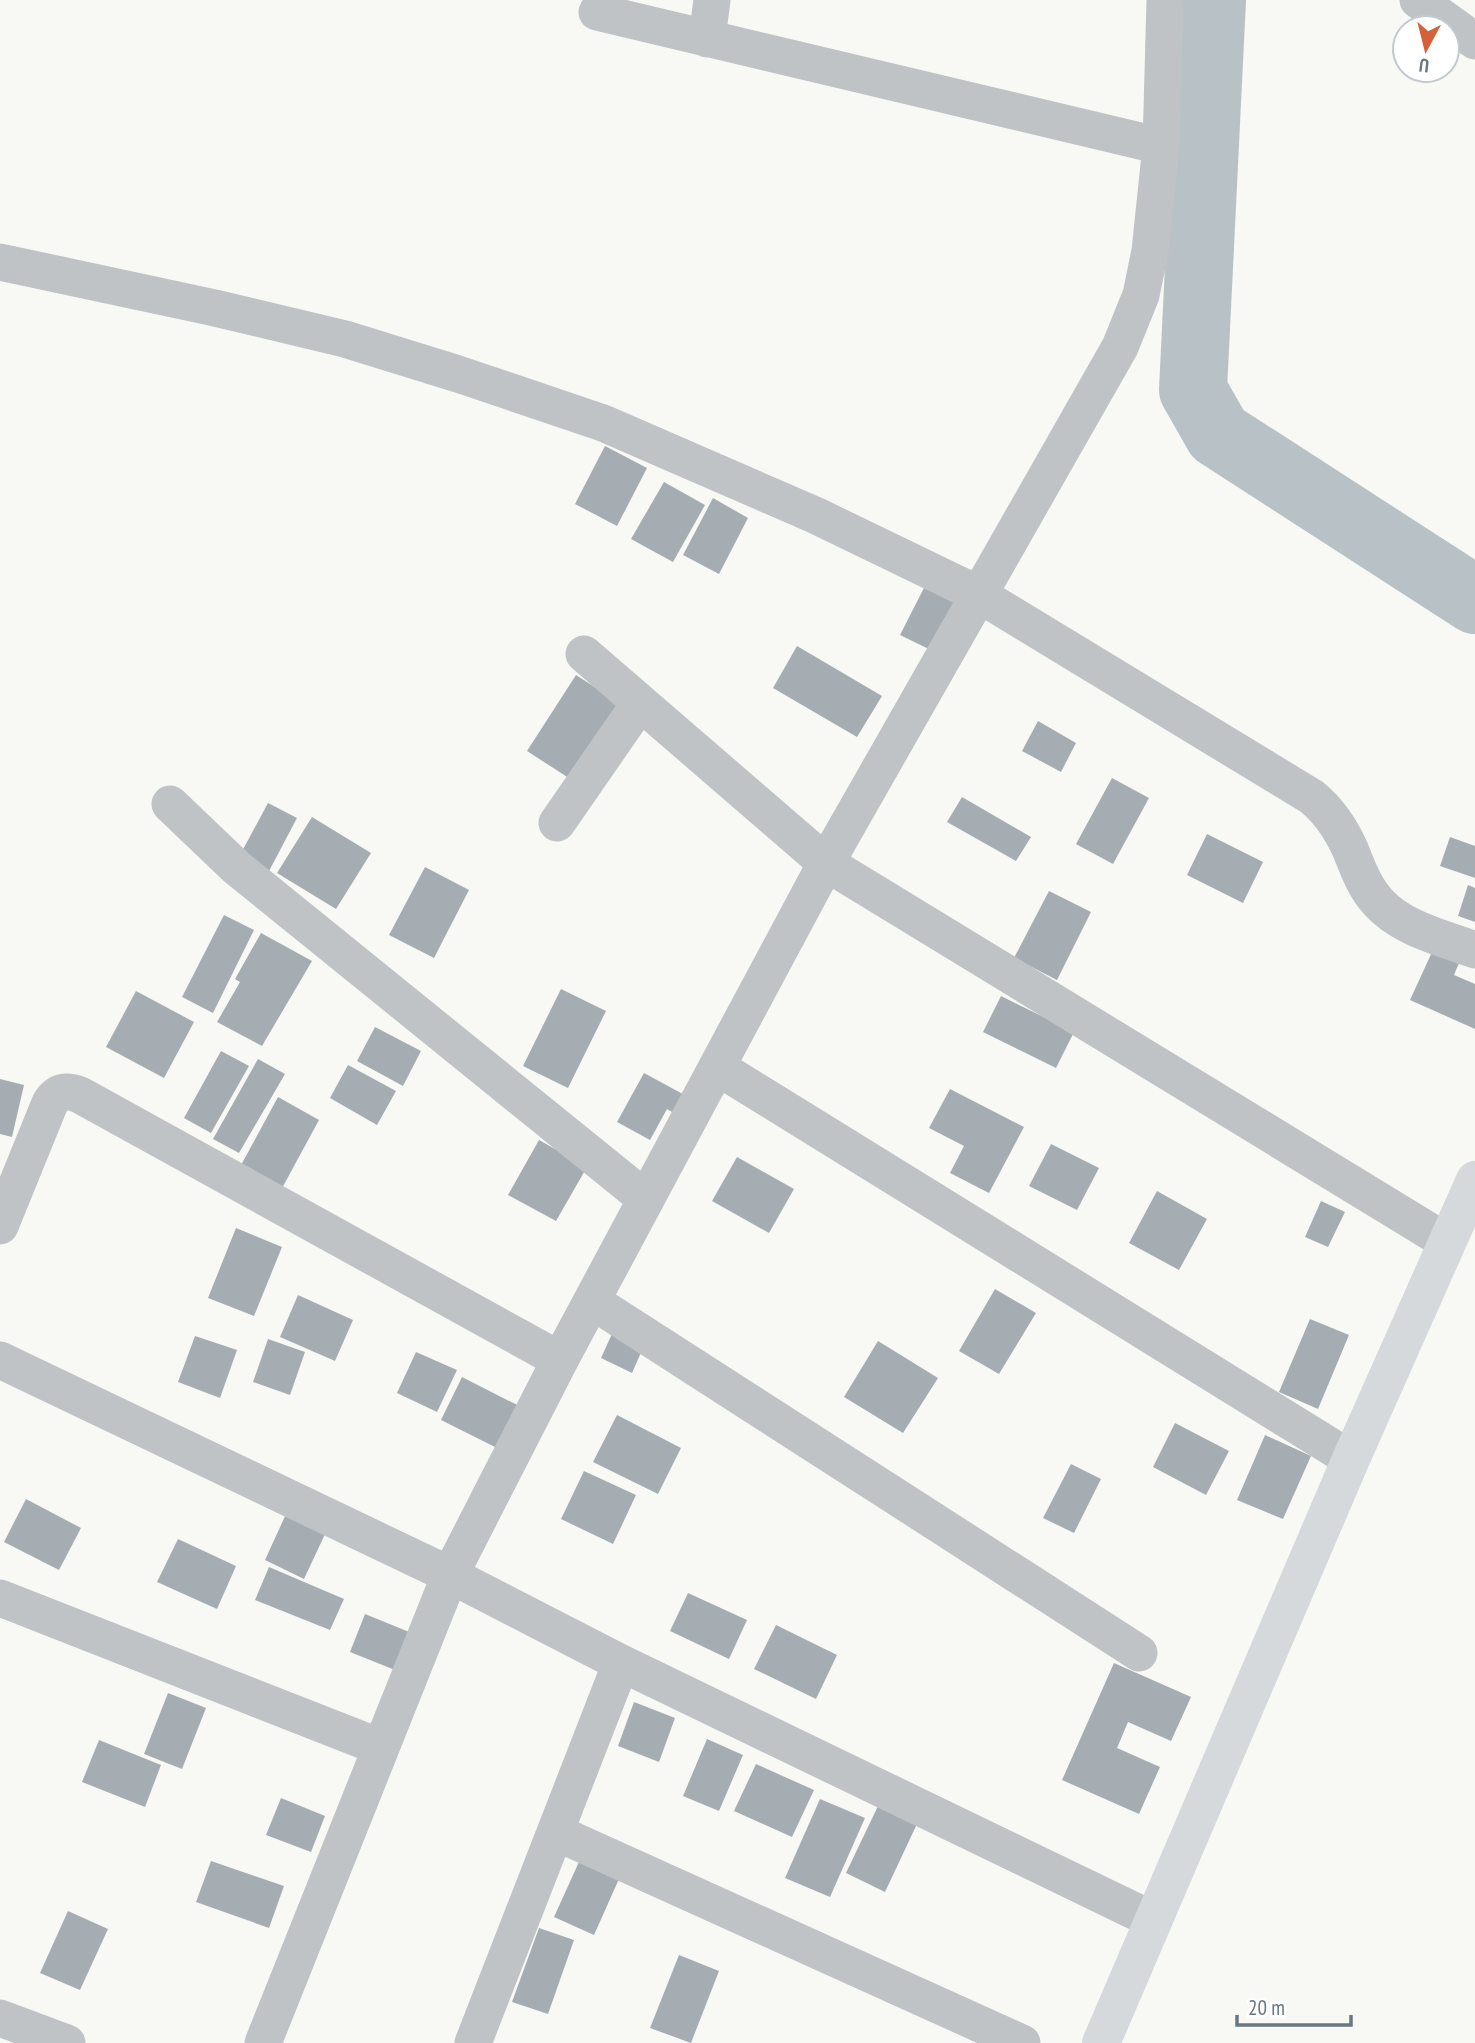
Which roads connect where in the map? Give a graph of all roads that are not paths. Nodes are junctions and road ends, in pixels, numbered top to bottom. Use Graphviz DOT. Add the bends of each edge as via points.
graph roads {
  1 [pos="712,0"];
  2 [pos="1164,0"];
  3 [pos="1418,0"];
  4 [pos="597,12"];
  5 [pos="708,39"];
  6 [pos="1475,41"];
  7 [pos="1161,146"];
  8 [pos="0,262"];
  9 [pos="978,594"];
  10 [pos="584,654"];
  11 [pos="640,703"];
  12 [pos="170,804"];
  13 [pos="557,823"];
  14 [pos="826,863"];
  15 [pos="1475,950"];
  16 [pos="717,1067"];
  17 [pos="1475,1180"];
  18 [pos="646,1199"];
  19 [pos="0,1226"];
  20 [pos="1447,1242"];
  21 [pos="592,1301"];
  22 [pos="0,1360"];
  23 [pos="560,1360"];
  24 [pos="1351,1459"];
  25 [pos="450,1575"];
  26 [pos="0,1598"];
  27 [pos="1139,1653"];
  28 [pos="621,1663"];
  29 [pos="380,1747"];
  30 [pos="555,1832"];
  31 [pos="1153,1920"];
  32 [pos="0,2018"];
  33 [pos="67,2043"];
  34 [pos="262,2043"];
  35 [pos="473,2043"];
  36 [pos="1022,2043"];
  37 [pos="1101,2043"];
  1 -- 5 [label="street"];
  2 -- 7 [label="street"];
  3 -- 6 [label="street"];
  4 -- 5 [label="street"];
  5 -- 7 [label="street"];
  7 -- 9 [label="street" via="1147,274 1133,317"];
  8 -- 9 [label="street" via="345,339 603,423 817,516"];
  9 -- 14 [label="street"];
  9 -- 15 [label="street" via="1312,797 1335,822 1376,901 1408,924"];
  10 -- 11 [label="street"];
  11 -- 13 [label="street"];
  11 -- 14 [label="street"];
  12 -- 18 [label="street" via="236,867"];
  14 -- 16 [label="street"];
  14 -- 20 [label="street"];
  16 -- 18 [label="street"];
  16 -- 24 [label="street"];
  17 -- 20 [label="main road"];
  18 -- 21 [label="street"];
  19 -- 23 [label="street" via="50,1103 58,1093 70,1091"];
  20 -- 24 [label="main road"];
  21 -- 23 [label="street"];
  21 -- 27 [label="street"];
  22 -- 25 [label="street"];
  23 -- 25 [label="street"];
  24 -- 31 [label="main road"];
  25 -- 28 [label="street"];
  25 -- 29 [label="street"];
  26 -- 29 [label="street"];
  28 -- 30 [label="street"];
  28 -- 31 [label="street"];
  29 -- 34 [label="street"];
  30 -- 35 [label="street"];
  30 -- 36 [label="street"];
  31 -- 37 [label="main road"];
  32 -- 33 [label="street"];
}
